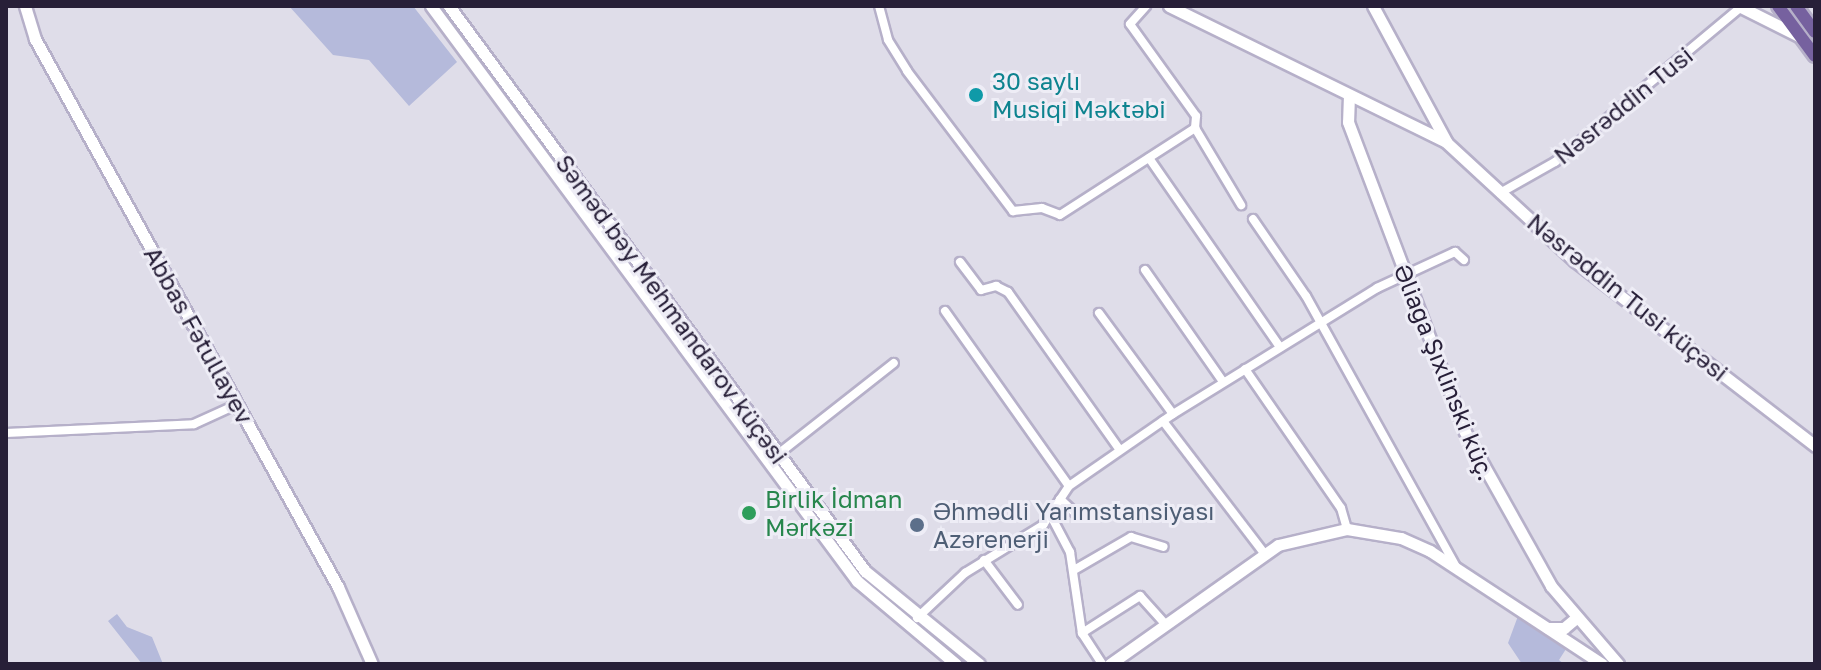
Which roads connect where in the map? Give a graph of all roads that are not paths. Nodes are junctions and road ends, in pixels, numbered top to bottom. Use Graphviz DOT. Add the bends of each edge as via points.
graph roads {
  1 [pos="25,6"];
  2 [pos="431,6"];
  3 [pos="449,6"];
  4 [pos="879,6"];
  5 [pos="1146,6"];
  6 [pos="1169,6"];
  7 [pos="1373,6"];
  8 [pos="1778,6"];
  9 [pos="1796,6"];
  10 [pos="1806,6"];
  11 [pos="1740,7"];
  12 [pos="1812,28"];
  13 [pos="1800,36"];
  14 [pos="1815,56"];
  15 [pos="1349,95"];
  16 [pos="1421,95"];
  17 [pos="1402,118"];
  18 [pos="1195,128"];
  19 [pos="1446,142"];
  20 [pos="1149,158"];
  21 [pos="1500,193"];
  22 [pos="1241,205"];
  23 [pos="1253,219"];
  24 [pos="1464,260"];
  25 [pos="960,262"];
  26 [pos="1145,270"];
  27 [pos="1404,275"];
  28 [pos="945,311"];
  29 [pos="1099,313"];
  30 [pos="1318,322"];
  31 [pos="1279,346"];
  32 [pos="894,363"];
  33 [pos="1245,369"];
  34 [pos="1223,382"];
  35 [pos="238,404"];
  36 [pos="1173,414"];
  37 [pos="1163,421"];
  38 [pos="6,433"];
  39 [pos="1815,446"];
  40 [pos="1119,449"];
  41 [pos="778,454"];
  42 [pos="768,462"];
  43 [pos="1069,486"];
  44 [pos="1060,499"];
  45 [pos="1077,515"];
  46 [pos="1051,516"];
  47 [pos="1347,529"];
  48 [pos="1163,547"];
  49 [pos="1264,553"];
  50 [pos="984,560"];
  51 [pos="1456,567"];
  52 [pos="1074,570"];
  53 [pos="1018,605"];
  54 [pos="1576,618"];
  55 [pos="916,619"];
  56 [pos="1165,624"];
  57 [pos="1544,627"];
  58 [pos="1082,633"];
  59 [pos="372,664"];
  60 [pos="956,664"];
  61 [pos="979,664"];
  62 [pos="1102,664"];
  63 [pos="1110,664"];
  64 [pos="1602,664"];
  65 [pos="1618,664"];
  1 -- 35 [label="main road, Abbas Fətullayev" via="35,39"];
  2 -- 42 [label="main road, Səməd bəy Mehmandarov küçəsi"];
  3 -- 41 [label="main road, Səməd bəy Mehmandarov küçəsi"];
  4 -- 20 [label="street" via="888,40 907,71 1018,214 1042,208 1065,215"];
  5 -- 18 [label="street" via="1130,24 1196,116"];
  6 -- 15 [label="main road"];
  7 -- 16 [label="main road"];
  8 -- 13 [label="main road"];
  9 -- 12 [label="main road"];
  10 -- 12 [label="main road"];
  11 -- 13 [label="main road"];
  11 -- 21 [label="street, Nəsrəddin Tusi" via="1555,162"];
  13 -- 14 [label="main road"];
  15 -- 17 [label="main road"];
  15 -- 27 [label="main road, Əliağa Şıxlinski küç." via="1348,122"];
  16 -- 17 [label="main road" via="1417,111"];
  16 -- 19 [label="main road"];
  17 -- 19 [label="main road"];
  18 -- 20 [label="street"];
  18 -- 22 [label="street"];
  19 -- 21 [label="main road, Nəsrəddin Tusi küçəsi"];
  20 -- 31 [label="street"];
  21 -- 39 [label="main road, Nəsrəddin Tusi küçəsi" via="1575,261"];
  23 -- 30 [label="street"];
  24 -- 27 [label="street" via="1455,252"];
  25 -- 40 [label="street" via="981,290 996,286 1008,292"];
  26 -- 34 [label="street"];
  27 -- 30 [label="street"];
  27 -- 54 [label="main road, Əliağa Şıxlinski küç." via="1488,480"];
  28 -- 43 [label="street"];
  29 -- 36 [label="street"];
  30 -- 31 [label="street"];
  30 -- 51 [label="street"];
  31 -- 33 [label="street"];
  32 -- 41 [label="street"];
  33 -- 34 [label="street"];
  33 -- 47 [label="street" via="1341,508"];
  34 -- 36 [label="street"];
  35 -- 38 [label="street" via="185,425"];
  35 -- 59 [label="main road, Abbas Fətullayev" via="348,605"];
  36 -- 37 [label="street"];
  37 -- 40 [label="street"];
  37 -- 49 [label="street"];
  40 -- 43 [label="street"];
  41 -- 42 [label="street"];
  41 -- 55 [label="main road, Səməd bəy Mehmandarov küçəsi" via="865,571"];
  42 -- 60 [label="main road, Səməd bəy Mehmandarov küçəsi" via="857,581"];
  43 -- 44 [label="street"];
  44 -- 45 [label="street"];
  44 -- 46 [label="street"];
  46 -- 50 [label="street"];
  46 -- 52 [label="street"];
  47 -- 49 [label="main road" via="1306,533"];
  47 -- 51 [label="main road" via="1401,538"];
  48 -- 52 [label="street" via="1131,537"];
  49 -- 56 [label="main road"];
  50 -- 53 [label="street"];
  50 -- 55 [label="street"];
  51 -- 57 [label="main road"];
  52 -- 58 [label="street"];
  54 -- 57 [label="main road" via="1558,630"];
  54 -- 65 [label="main road, Əliağa Şıxlinski küç."];
  55 -- 61 [label="main road, Səməd bəy Mehmandarov küçəsi"];
  56 -- 58 [label="street" via="1140,596"];
  56 -- 63 [label="main road"];
  57 -- 64 [label="main road"];
  58 -- 62 [label="street"];
}
